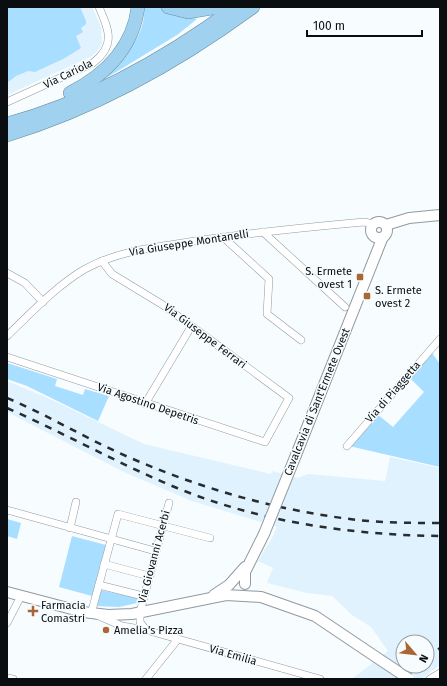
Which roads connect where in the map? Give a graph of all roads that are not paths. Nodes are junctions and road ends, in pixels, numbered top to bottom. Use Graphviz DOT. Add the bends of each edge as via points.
graph roads {
  1 [pos="98,7"];
  2 [pos="138,7"];
  3 [pos="168,7"];
  4 [pos="218,7"];
  5 [pos="236,7"];
  6 [pos="253,7"];
  7 [pos="7,102"];
  8 [pos="21,120"];
  9 [pos="7,124"];
  10 [pos="7,135"];
  11 [pos="440,215"];
  12 [pos="374,224"];
  13 [pos="386,225"];
  14 [pos="263,232"];
  15 [pos="223,237"];
  16 [pos="382,239"];
  17 [pos="102,261"];
  18 [pos="7,273"];
  19 [pos="43,302"];
  20 [pos="345,307"];
  21 [pos="191,327"];
  22 [pos="9,332"];
  23 [pos="440,339"];
  24 [pos="300,340"];
  25 [pos="7,357"];
  26 [pos="145,404"];
  27 [pos="277,419"];
  28 [pos="347,446"];
  29 [pos="76,502"];
  30 [pos="169,503"];
  31 [pos="7,510"];
  32 [pos="162,526"];
  33 [pos="70,528"];
  34 [pos="210,538"];
  35 [pos="111,539"];
  36 [pos="155,551"];
  37 [pos="104,564"];
  38 [pos="248,564"];
  39 [pos="149,576"];
  40 [pos="232,582"];
  41 [pos="99,585"];
  42 [pos="245,585"];
  43 [pos="7,592"];
  44 [pos="237,595"];
  45 [pos="21,596"];
  46 [pos="143,596"];
  47 [pos="261,597"];
  48 [pos="210,598"];
  49 [pos="140,612"];
  50 [pos="94,614"];
  51 [pos="125,615"];
  52 [pos="7,623"];
  53 [pos="125,627"];
  54 [pos="146,630"];
  55 [pos="178,639"];
  56 [pos="440,673"];
  57 [pos="7,678"];
  58 [pos="13,679"];
  59 [pos="146,679"];
  60 [pos="320,679"];
  61 [pos="409,679"];
  62 [pos="430,679"];
  1 -- 7 [label="street, Via Cariola" via="108,28 109,40 102,55 93,63"];
  2 -- 8 [label="highway" via="132,35 113,63 82,87"];
  3 -- 4 [label="highway" via="188,12"];
  5 -- 8 [label="highway" via="191,38 122,78"];
  6 -- 10 [label="highway" via="180,56 121,90 73,112"];
  8 -- 9 [label="highway"];
  11 -- 13 [label="street" via="405,219"];
  12 -- 13 [label="street" via="381,222"];
  12 -- 14 [label="street, Via Giuseppe Montanelli" via="364,222"];
  12 -- 16 [label="street" via="372,234"];
  13 -- 16 [label="street" via="388,233"];
  14 -- 15 [label="street, Via Giuseppe Montanelli"];
  14 -- 20 [label="street"];
  15 -- 17 [label="street, Via Giuseppe Montanelli" via="127,251"];
  15 -- 24 [label="street" via="269,279 267,314"];
  16 -- 38 [label="street, Cavalcavia di Sant'Ermete Ovest, bridge" via="264,534"];
  17 -- 19 [label="street, Via Giuseppe Montanelli" via="75,276"];
  17 -- 21 [label="street, Via Giuseppe Ferrari" via="112,274 155,300"];
  18 -- 19 [label="street" via="25,283"];
  19 -- 22 [label="street, Via Giuseppe Montanelli"];
  21 -- 26 [label="street"];
  21 -- 27 [label="street, Via Giuseppe Ferrari" via="289,398"];
  23 -- 28 [label="street, Via di Piaggetta"];
  25 -- 26 [label="street, Via Agostino Depetris"];
  26 -- 27 [label="street, Via Agostino Depetris" via="265,442"];
  29 -- 33 [label="street"];
  30 -- 32 [label="street, Via Giovanni Acerbi"];
  31 -- 33 [label="street"];
  32 -- 34 [label="street"];
  32 -- 35 [label="street" via="118,514"];
  32 -- 36 [label="street, Via Giovanni Acerbi"];
  33 -- 35 [label="street"];
  35 -- 36 [label="street"];
  35 -- 37 [label="street"];
  36 -- 39 [label="street, Via Giovanni Acerbi"];
  37 -- 39 [label="street"];
  37 -- 41 [label="street"];
  38 -- 40 [label="street, Via Emilia"];
  38 -- 42 [label="street" via="244,575"];
  39 -- 46 [label="street, Via Giovanni Acerbi"];
  40 -- 42 [label="street" via="241,580"];
  40 -- 44 [label="street" via="230,591"];
  40 -- 48 [label="street, Via Emilia"];
  41 -- 46 [label="street"];
  41 -- 50 [label="street"];
  42 -- 44 [label="street" via="244,592"];
  42 -- 47 [label="street"];
  43 -- 45 [label="street, Via Emilia"];
  44 -- 47 [label="street, Via Emilia"];
  44 -- 48 [label="street, Via Emilia" via="226,594"];
  45 -- 50 [label="street, Via Emilia"];
  45 -- 52 [label="street"];
  46 -- 49 [label="street, Via Giovanni Acerbi"];
  47 -- 61 [label="street, bridge" via="316,616"];
  48 -- 49 [label="street, Via Emilia"];
  49 -- 51 [label="street, Via Emilia"];
  49 -- 54 [label="street" via="140,622"];
  50 -- 51 [label="street, Via Emilia"];
  50 -- 53 [label="street, Via Emilia"];
  51 -- 53 [label="street"];
  53 -- 54 [label="street, Via Emilia"];
  54 -- 55 [label="street, Via Emilia"];
  55 -- 59 [label="street"];
  55 -- 60 [label="street, Via Emilia"];
  56 -- 62 [label="street"];
  57 -- 58 [label="street"];
}
